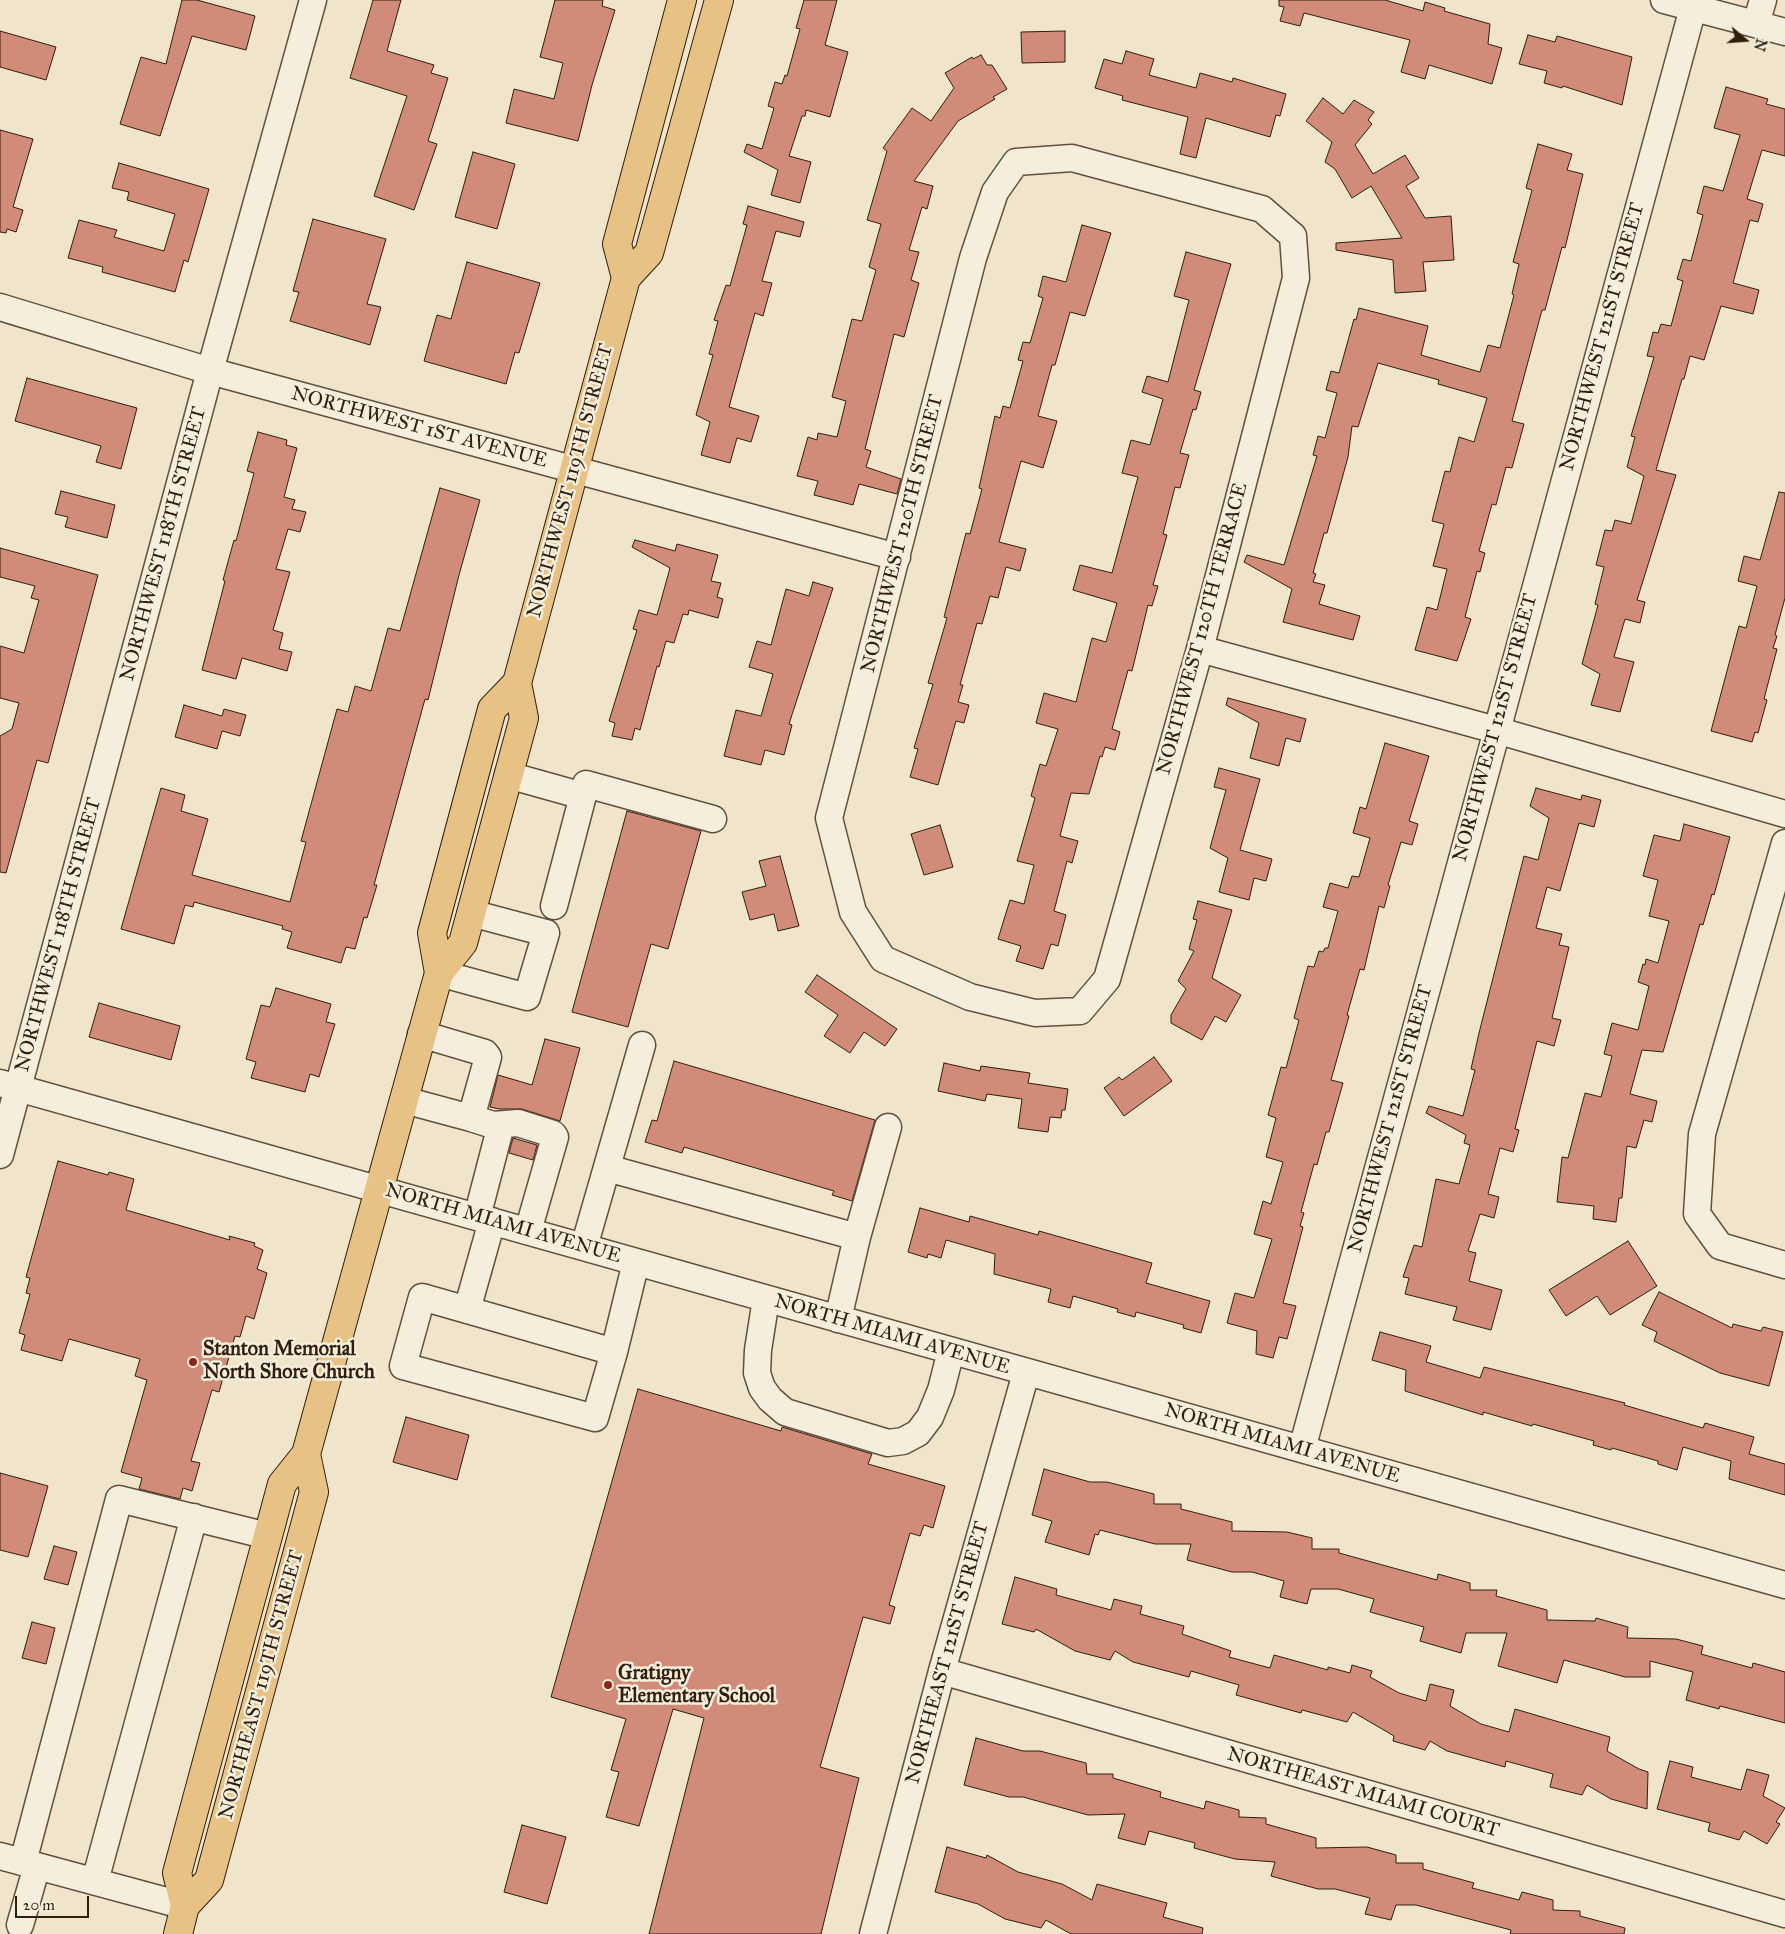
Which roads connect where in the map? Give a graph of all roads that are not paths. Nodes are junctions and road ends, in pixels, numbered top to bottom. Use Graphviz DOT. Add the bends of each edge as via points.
graph roads {
  1 [pos="312,0"];
  2 [pos="682,0"];
  3 [pos="720,0"];
  4 [pos="1664,0"];
  5 [pos="1693,8"];
  6 [pos="1760,12"];
  7 [pos="1785,32"];
  8 [pos="1293,236"];
  9 [pos="626,278"];
  10 [pos="0,308"];
  11 [pos="210,370"];
  12 [pos="574,471"];
  13 [pos="897,557"];
  14 [pos="1200,648"];
  15 [pos="517,683"];
  16 [pos="1496,730"];
  17 [pos="508,775"];
  18 [pos="583,796"];
  19 [pos="1785,814"];
  20 [pos="713,819"];
  21 [pos="1785,844"];
  22 [pos="554,906"];
  23 [pos="471,913"];
  24 [pos="439,973"];
  25 [pos="1080,1011"];
  26 [pos="422,1034"];
  27 [pos="642,1045"];
  28 [pos="9,1085"];
  29 [pos="404,1100"];
  30 [pos="471,1118"];
  31 [pos="501,1125"];
  32 [pos="888,1127"];
  33 [pos="0,1155"];
  34 [pos="607,1168"];
  35 [pos="378,1188"];
  36 [pos="484,1219"];
  37 [pos="528,1231"];
  38 [pos="857,1237"];
  39 [pos="584,1247"];
  40 [pos="636,1262"];
  41 [pos="1785,1265"];
  42 [pos="766,1299"];
  43 [pos="467,1310"];
  44 [pos="838,1319"];
  45 [pos="951,1351"];
  46 [pos="614,1352"];
  47 [pos="1026,1373"];
  48 [pos="1302,1449"];
  49 [pos="306,1454"];
  50 [pos="194,1517"];
  51 [pos="268,1536"];
  52 [pos="1785,1585"];
  53 [pos="942,1671"];
  54 [pos="20,1861"];
  55 [pos="95,1882"];
  56 [pos="185,1906"];
  57 [pos="1785,1914"];
  58 [pos="20,1925"];
  59 [pos="178,1934"];
  60 [pos="874,1934"];
  1 -- 11 [label="street, NORTHWEST 118TH STREET"];
  2 -- 9 [label="main road, NORTHWEST 119TH STREET" via="617,244"];
  3 -- 9 [label="main road, NORTHWEST 119TH STREET" via="650,253"];
  4 -- 5 [label="street"];
  5 -- 6 [label="street"];
  5 -- 16 [label="street, NORTHWEST 121ST STREET"];
  6 -- 7 [label="street"];
  8 -- 13 [label="street, NORTHWEST 120TH STREET" via="1262,209 1072,158 1016,162 995,192 973,258"];
  8 -- 14 [label="street, NORTHWEST 120TH TERRACE" via="1296,278"];
  9 -- 12 [label="main road, NORTHWEST 119TH STREET"];
  10 -- 11 [label="street, NORTHWEST 1ST AVENUE"];
  11 -- 12 [label="street, NORTHWEST 1ST AVENUE"];
  11 -- 28 [label="street, NORTHWEST 118TH STREET"];
  12 -- 13 [label="street, NORTHWEST 1ST AVENUE"];
  12 -- 15 [label="main road, NORTHWEST 119TH STREET"];
  13 -- 25 [label="street, NORTHWEST 120TH STREET" via="829,818 853,912 883,959 961,993 1036,1013"];
  14 -- 16 [label="street"];
  14 -- 25 [label="street, NORTHWEST 120TH TERRACE" via="1107,979"];
  15 -- 17 [label="main road, NORTHWEST 119TH STREET" via="524,718"];
  15 -- 24 [label="main road, NORTHWEST 119TH STREET" via="492,709 489,718 432,933"];
  16 -- 19 [label="street"];
  16 -- 48 [label="street, NORTHWEST 121ST STREET"];
  17 -- 18 [label="street"];
  17 -- 23 [label="main road, NORTHWEST 119TH STREET"];
  18 -- 20 [label="street" via="586,784"];
  18 -- 22 [label="street"];
  21 -- 41 [label="street" via="1702,1134 1697,1214 1720,1246"];
  23 -- 24 [label="main road, NORTHWEST 119TH STREET" via="463,943"];
  23 -- 24 [label="street" via="546,933 527,997"];
  24 -- 26 [label="main road, NORTHWEST 119TH STREET"];
  26 -- 29 [label="main road, NORTHWEST 119TH STREET"];
  26 -- 30 [label="street" via="485,1053 488,1057"];
  27 -- 34 [label="street"];
  28 -- 33 [label="street, NORTHWEST 118TH STREET"];
  28 -- 35 [label="street, NORTH MIAMI AVENUE"];
  29 -- 30 [label="street"];
  29 -- 35 [label="main road, NORTHWEST 119TH STREET"];
  30 -- 31 [label="street"];
  31 -- 36 [label="street"];
  31 -- 37 [label="street" via="518,1123 555,1137"];
  32 -- 38 [label="street"];
  34 -- 38 [label="street"];
  34 -- 39 [label="street"];
  35 -- 36 [label="street, NORTH MIAMI AVENUE"];
  35 -- 49 [label="main road, NORTHEAST 119TH STREET"];
  36 -- 37 [label="street, NORTH MIAMI AVENUE"];
  36 -- 43 [label="street"];
  37 -- 39 [label="street, NORTH MIAMI AVENUE"];
  38 -- 44 [label="street"];
  39 -- 40 [label="street, NORTH MIAMI AVENUE"];
  40 -- 42 [label="street, NORTH MIAMI AVENUE"];
  40 -- 46 [label="street"];
  42 -- 44 [label="street, NORTH MIAMI AVENUE"];
  42 -- 45 [label="street" via="757,1373 770,1399 785,1412 888,1442 903,1441 918,1433 930,1418"];
  43 -- 46 [label="street"];
  43 -- 46 [label="street" via="422,1297 403,1366 595,1418"];
  44 -- 45 [label="street, NORTH MIAMI AVENUE"];
  45 -- 47 [label="street, NORTH MIAMI AVENUE"];
  47 -- 48 [label="street, NORTH MIAMI AVENUE"];
  47 -- 53 [label="street, NORTHEAST 121ST STREET"];
  48 -- 52 [label="street, NORTH MIAMI AVENUE"];
  49 -- 51 [label="main road, NORTHEAST 119TH STREET" via="282,1484"];
  49 -- 56 [label="main road, NORTHEAST 119TH STREET" via="314,1492 209,1880"];
  50 -- 51 [label="street"];
  50 -- 54 [label="street" via="119,1499"];
  50 -- 55 [label="street"];
  51 -- 56 [label="main road, NORTHEAST 119TH STREET" via="177,1873"];
  53 -- 57 [label="street, NORTHEAST MIAMI COURT"];
  53 -- 60 [label="street, NORTHEAST 121ST STREET"];
  54 -- 55 [label="street"];
  54 -- 58 [label="street"];
  55 -- 56 [label="street"];
  56 -- 59 [label="main road, NORTHEAST 119TH STREET"];
}
